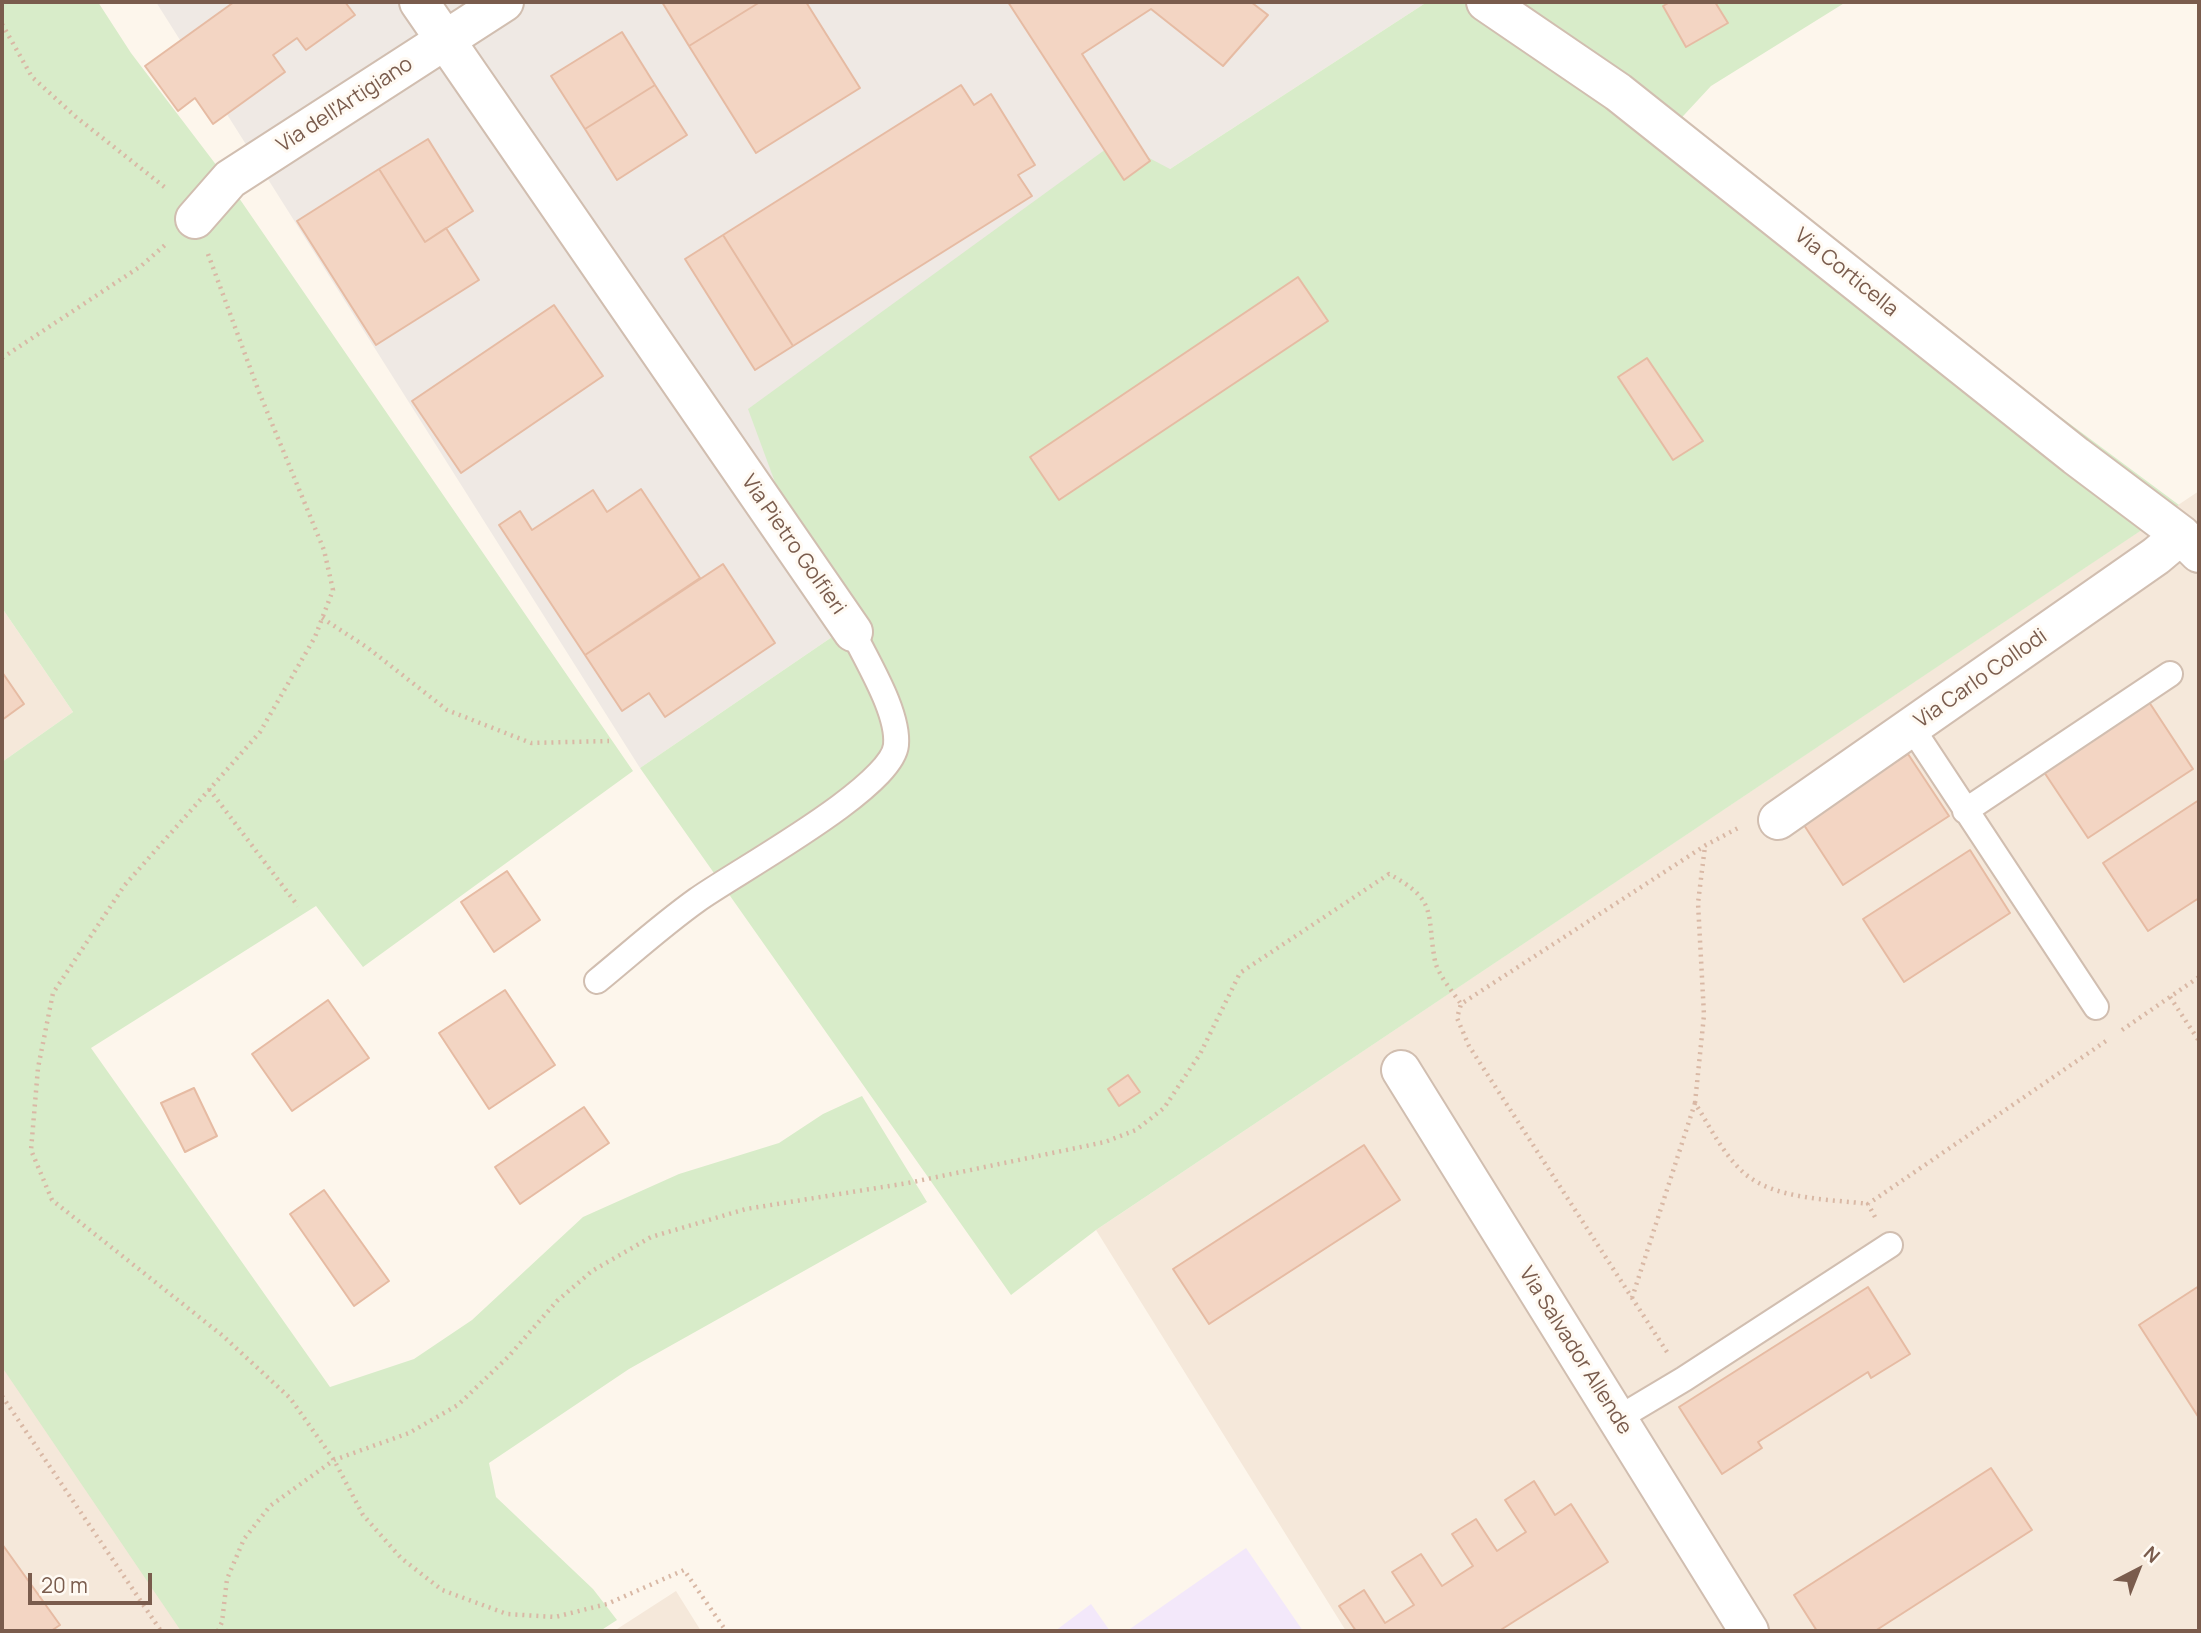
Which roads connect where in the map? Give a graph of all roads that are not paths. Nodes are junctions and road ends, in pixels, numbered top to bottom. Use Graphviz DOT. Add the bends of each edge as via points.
graph roads {
  1 [pos="419,2"];
  2 [pos="504,2"];
  3 [pos="1486,2"];
  4 [pos="444,41"];
  5 [pos="195,219"];
  6 [pos="2190,544"];
  7 [pos="853,632"];
  8 [pos="2170,674"];
  9 [pos="1912,728"];
  10 [pos="1965,811"];
  11 [pos="1778,820"];
  12 [pos="597,981"];
  13 [pos="2096,1007"];
  14 [pos="1401,1070"];
  15 [pos="1890,1245"];
  16 [pos="1617,1419"];
  17 [pos="1749,1631"];
  1 -- 4 [label="street, Via Pietro Golfieri"];
  2 -- 4 [label="street, Via dell'Artigiano"];
  3 -- 6 [label="street, Via Corticella" via="1619,92"];
  4 -- 5 [label="street, Via dell'Artigiano" via="230,179"];
  4 -- 7 [label="street, Via Pietro Golfieri"];
  6 -- 9 [label="street, Via Carlo Collodi" via="2156,556"];
  7 -- 12 [label="lane, Via Pietro Golfieri" via="895,725 896,748 886,766 862,791 697,900"];
  8 -- 10 [label="lane"];
  9 -- 10 [label="lane"];
  9 -- 11 [label="street, Via Carlo Collodi"];
  10 -- 13 [label="lane"];
  14 -- 16 [label="street, Via Salvador Allende"];
  15 -- 16 [label="lane"];
  16 -- 17 [label="street, Via Salvador Allende"];
}
